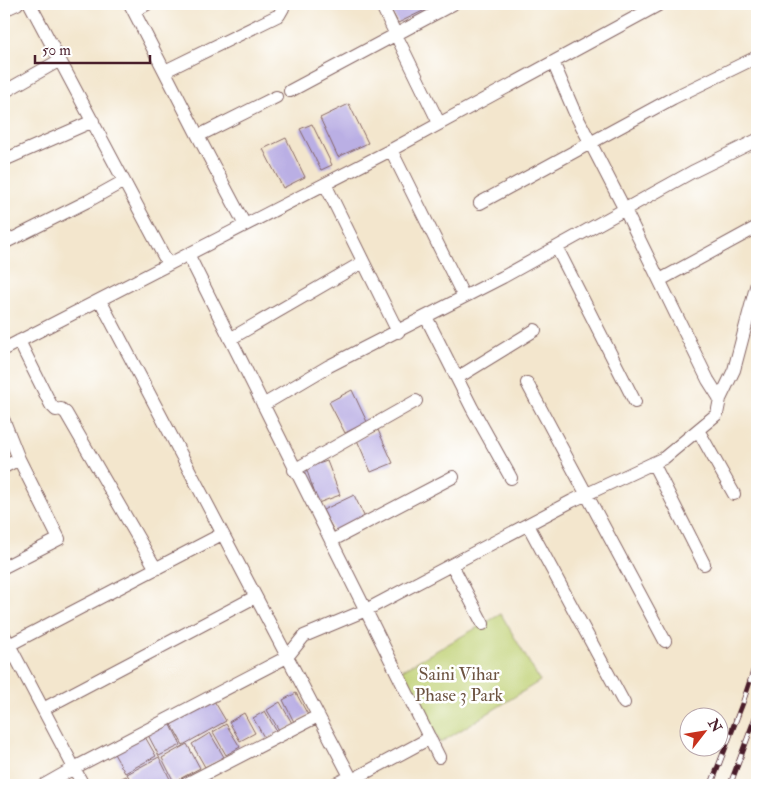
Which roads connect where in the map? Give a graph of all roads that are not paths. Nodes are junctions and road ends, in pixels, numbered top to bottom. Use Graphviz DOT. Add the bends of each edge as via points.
graph roads {
  1 [pos="17,4"];
  2 [pos="30,4"];
  3 [pos="147,4"];
  4 [pos="283,4"];
  5 [pos="381,4"];
  6 [pos="453,4"];
  7 [pos="633,4"];
  8 [pos="660,4"];
  9 [pos="132,8"];
  10 [pos="4,10"];
  11 [pos="639,15"];
  12 [pos="396,33"];
  13 [pos="757,57"];
  14 [pos="60,60"];
  15 [pos="553,62"];
  16 [pos="165,71"];
  17 [pos="290,91"];
  18 [pos="4,92"];
  19 [pos="276,97"];
  20 [pos="93,121"];
  21 [pos="439,123"];
  22 [pos="198,136"];
  23 [pos="757,140"];
  24 [pos="590,143"];
  25 [pos="391,150"];
  26 [pos="4,160"];
  27 [pos="124,180"];
  28 [pos="324,184"];
  29 [pos="480,203"];
  30 [pos="625,210"];
  31 [pos="244,225"];
  32 [pos="757,227"];
  33 [pos="4,243"];
  34 [pos="557,248"];
  35 [pos="188,254"];
  36 [pos="364,262"];
  37 [pos="168,264"];
  38 [pos="660,280"];
  39 [pos="757,282"];
  40 [pos="464,297"];
  41 [pos="100,300"];
  42 [pos="426,317"];
  43 [pos="535,330"];
  44 [pos="398,332"];
  45 [pos="230,339"];
  46 [pos="8,345"];
  47 [pos="457,378"];
  48 [pos="527,383"];
  49 [pos="720,399"];
  50 [pos="416,401"];
  51 [pos="634,402"];
  52 [pos="263,405"];
  53 [pos="4,421"];
  54 [pos="698,430"];
  55 [pos="19,460"];
  56 [pos="653,463"];
  57 [pos="4,467"];
  58 [pos="294,470"];
  59 [pos="454,477"];
  60 [pos="511,478"];
  61 [pos="588,494"];
  62 [pos="734,494"];
  63 [pos="528,525"];
  64 [pos="222,534"];
  65 [pos="331,541"];
  66 [pos="704,564"];
  67 [pos="452,565"];
  68 [pos="4,567"];
  69 [pos="156,569"];
  70 [pos="255,597"];
  71 [pos="366,610"];
  72 [pos="483,624"];
  73 [pos="7,640"];
  74 [pos="665,641"];
  75 [pos="287,657"];
  76 [pos="624,703"];
  77 [pos="43,709"];
  78 [pos="318,716"];
  79 [pos="430,738"];
  80 [pos="439,757"];
  81 [pos="74,768"];
  82 [pos="350,777"];
  83 [pos="44,785"];
  84 [pos="83,785"];
  85 [pos="184,785"];
  86 [pos="333,785"];
  1 -- 10 [label="street"];
  2 -- 14 [label="street"];
  3 -- 9 [label="street"];
  4 -- 16 [label="street" via="279,15"];
  5 -- 12 [label="street"];
  6 -- 12 [label="street"];
  7 -- 11 [label="street"];
  8 -- 11 [label="street"];
  9 -- 16 [label="street"];
  11 -- 15 [label="street"];
  12 -- 17 [label="street"];
  12 -- 21 [label="street"];
  13 -- 24 [label="street"];
  14 -- 18 [label="street"];
  14 -- 20 [label="street"];
  15 -- 21 [label="street"];
  15 -- 24 [label="street"];
  16 -- 22 [label="street"];
  19 -- 22 [label="street"];
  20 -- 26 [label="street"];
  20 -- 27 [label="street"];
  21 -- 25 [label="street"];
  22 -- 31 [label="street"];
  23 -- 30 [label="street"];
  24 -- 29 [label="street"];
  24 -- 30 [label="street"];
  25 -- 28 [label="street"];
  25 -- 40 [label="street"];
  27 -- 33 [label="street"];
  27 -- 37 [label="street"];
  28 -- 31 [label="street"];
  28 -- 36 [label="street"];
  30 -- 34 [label="street"];
  30 -- 38 [label="street"];
  31 -- 35 [label="street"];
  32 -- 38 [label="street"];
  34 -- 40 [label="street"];
  34 -- 51 [label="street"];
  35 -- 37 [label="street"];
  35 -- 45 [label="street"];
  36 -- 44 [label="street"];
  36 -- 45 [label="street"];
  37 -- 41 [label="street"];
  38 -- 49 [label="street"];
  39 -- 49 [label="street" via="734,370"];
  40 -- 42 [label="street"];
  41 -- 46 [label="street"];
  41 -- 64 [label="street"];
  42 -- 44 [label="street"];
  42 -- 47 [label="street"];
  43 -- 47 [label="street"];
  44 -- 52 [label="street" via="329,366"];
  45 -- 52 [label="street"];
  46 -- 69 [label="street" via="51,406 66,413"];
  47 -- 60 [label="street"];
  48 -- 61 [label="street"];
  49 -- 54 [label="street" via="717,414"];
  50 -- 58 [label="street"];
  52 -- 58 [label="street"];
  53 -- 55 [label="street"];
  54 -- 56 [label="street"];
  54 -- 62 [label="street"];
  55 -- 57 [label="street"];
  55 -- 68 [label="street" via="59,539"];
  56 -- 61 [label="street"];
  56 -- 66 [label="street"];
  58 -- 65 [label="street"];
  59 -- 65 [label="street"];
  61 -- 63 [label="street"];
  61 -- 74 [label="street"];
  63 -- 67 [label="street"];
  63 -- 76 [label="street"];
  64 -- 69 [label="street"];
  64 -- 70 [label="street"];
  65 -- 71 [label="street"];
  67 -- 71 [label="street"];
  67 -- 72 [label="street"];
  69 -- 73 [label="street"];
  70 -- 75 [label="street"];
  70 -- 77 [label="street"];
  71 -- 75 [label="street" via="304,636"];
  71 -- 79 [label="street"];
  73 -- 77 [label="street"];
  75 -- 78 [label="street"];
  75 -- 81 [label="street"];
  77 -- 81 [label="street"];
  78 -- 82 [label="street"];
  78 -- 85 [label="street"];
  79 -- 80 [label="street"];
  79 -- 82 [label="street" via="352,780"];
  81 -- 83 [label="street"];
  81 -- 84 [label="street"];
  82 -- 86 [label="street"];
}
